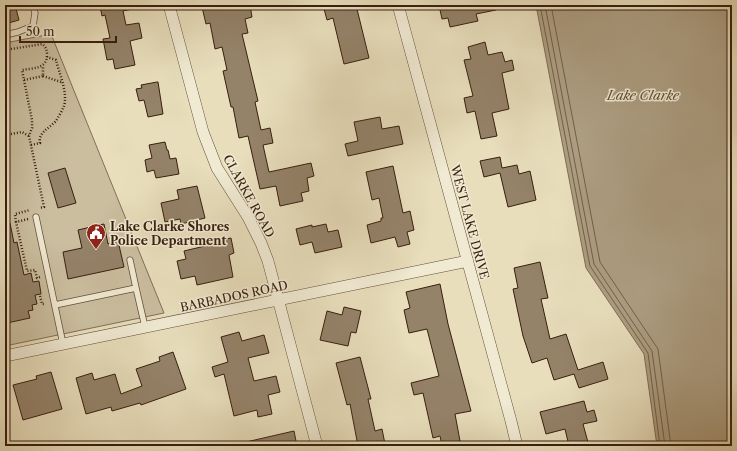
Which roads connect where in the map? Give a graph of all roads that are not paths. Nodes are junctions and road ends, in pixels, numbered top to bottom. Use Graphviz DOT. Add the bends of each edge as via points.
graph roads {
  1 [pos="33,5"];
  2 [pos="168,5"];
  3 [pos="398,5"];
  4 [pos="5,35"];
  5 [pos="36,217"];
  6 [pos="130,260"];
  7 [pos="468,261"];
  8 [pos="136,288"];
  9 [pos="278,300"];
  10 [pos="55,306"];
  11 [pos="145,327"];
  12 [pos="63,344"];
  13 [pos="5,356"];
  14 [pos="317,446"];
  15 [pos="517,446"];
  1 -- 4 [label="lane" via="33,26"];
  2 -- 9 [label="street, CLARKE ROAD" via="209,150 261,243"];
  3 -- 7 [label="street, WEST LAKE DRIVE"];
  5 -- 10 [label="lane"];
  6 -- 8 [label="lane"];
  7 -- 9 [label="street, BARBADOS ROAD"];
  7 -- 15 [label="street, WEST LAKE DRIVE"];
  8 -- 10 [label="lane"];
  8 -- 11 [label="lane"];
  9 -- 11 [label="street, BARBADOS ROAD"];
  9 -- 14 [label="street, CLARKE ROAD"];
  10 -- 12 [label="lane"];
  11 -- 12 [label="street, BARBADOS ROAD"];
  12 -- 13 [label="street, BARBADOS ROAD"];
}
